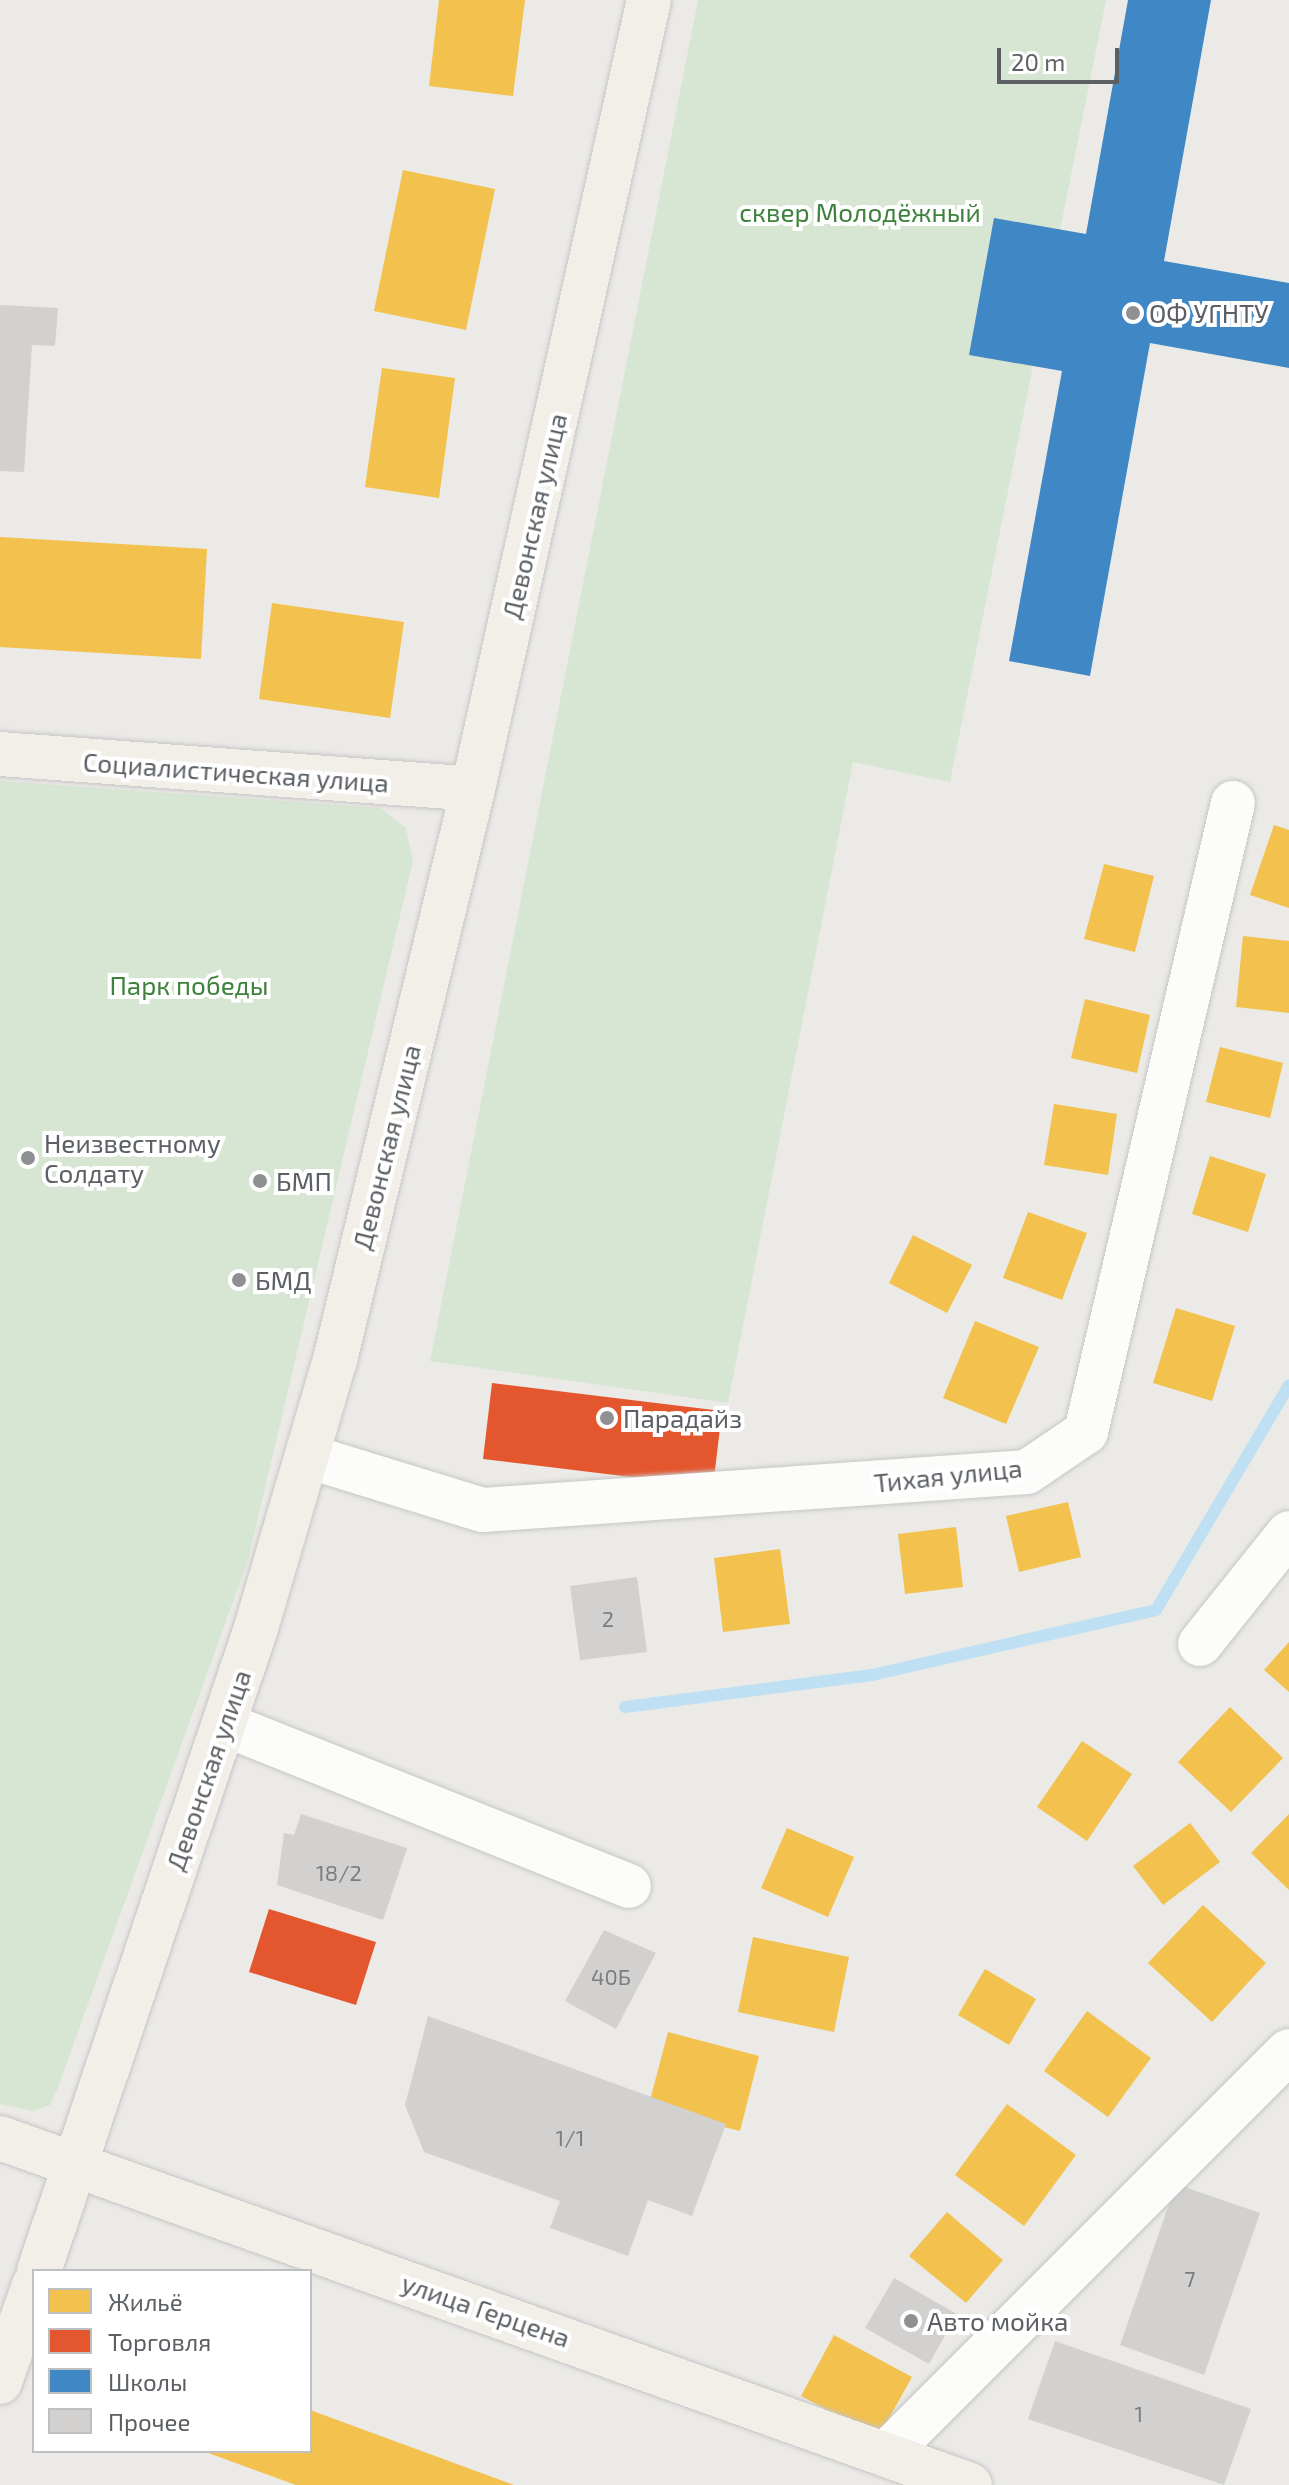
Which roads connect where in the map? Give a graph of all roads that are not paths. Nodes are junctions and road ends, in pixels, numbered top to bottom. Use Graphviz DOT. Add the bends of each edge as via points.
graph roads {
  1 [pos="649,0"];
  2 [pos="0,754"];
  3 [pos="473,789"];
  4 [pos="1233,803"];
  5 [pos="307,1456"];
  6 [pos="1289,1533"];
  7 [pos="1200,1644"];
  8 [pos="224,1724"];
  9 [pos="629,1886"];
  10 [pos="1289,2051"];
  11 [pos="0,2138"];
  12 [pos="76,2165"];
  13 [pos="40,2269"];
  14 [pos="32,2291"];
  15 [pos="0,2382"];
  16 [pos="888,2452"];
  17 [pos="970,2485"];
  1 -- 3 [label="main road, Девонская улица"];
  2 -- 3 [label="main road, Социалистическая улица"];
  3 -- 5 [label="main road, Девонская улица"];
  4 -- 5 [label="street, Тихая улица" via="1086,1432 1027,1472 483,1510"];
  5 -- 8 [label="main road, Девонская улица"];
  6 -- 7 [label="street"];
  8 -- 9 [label="street"];
  8 -- 12 [label="main road, Девонская улица"];
  10 -- 16 [label="street"];
  11 -- 12 [label="main road, улица Герцена"];
  12 -- 13 [label="main road, Девонская улица"];
  12 -- 16 [label="main road, улица Герцена"];
  14 -- 15 [label="main road"];
  16 -- 17 [label="main road, улица Герцена"];
}
